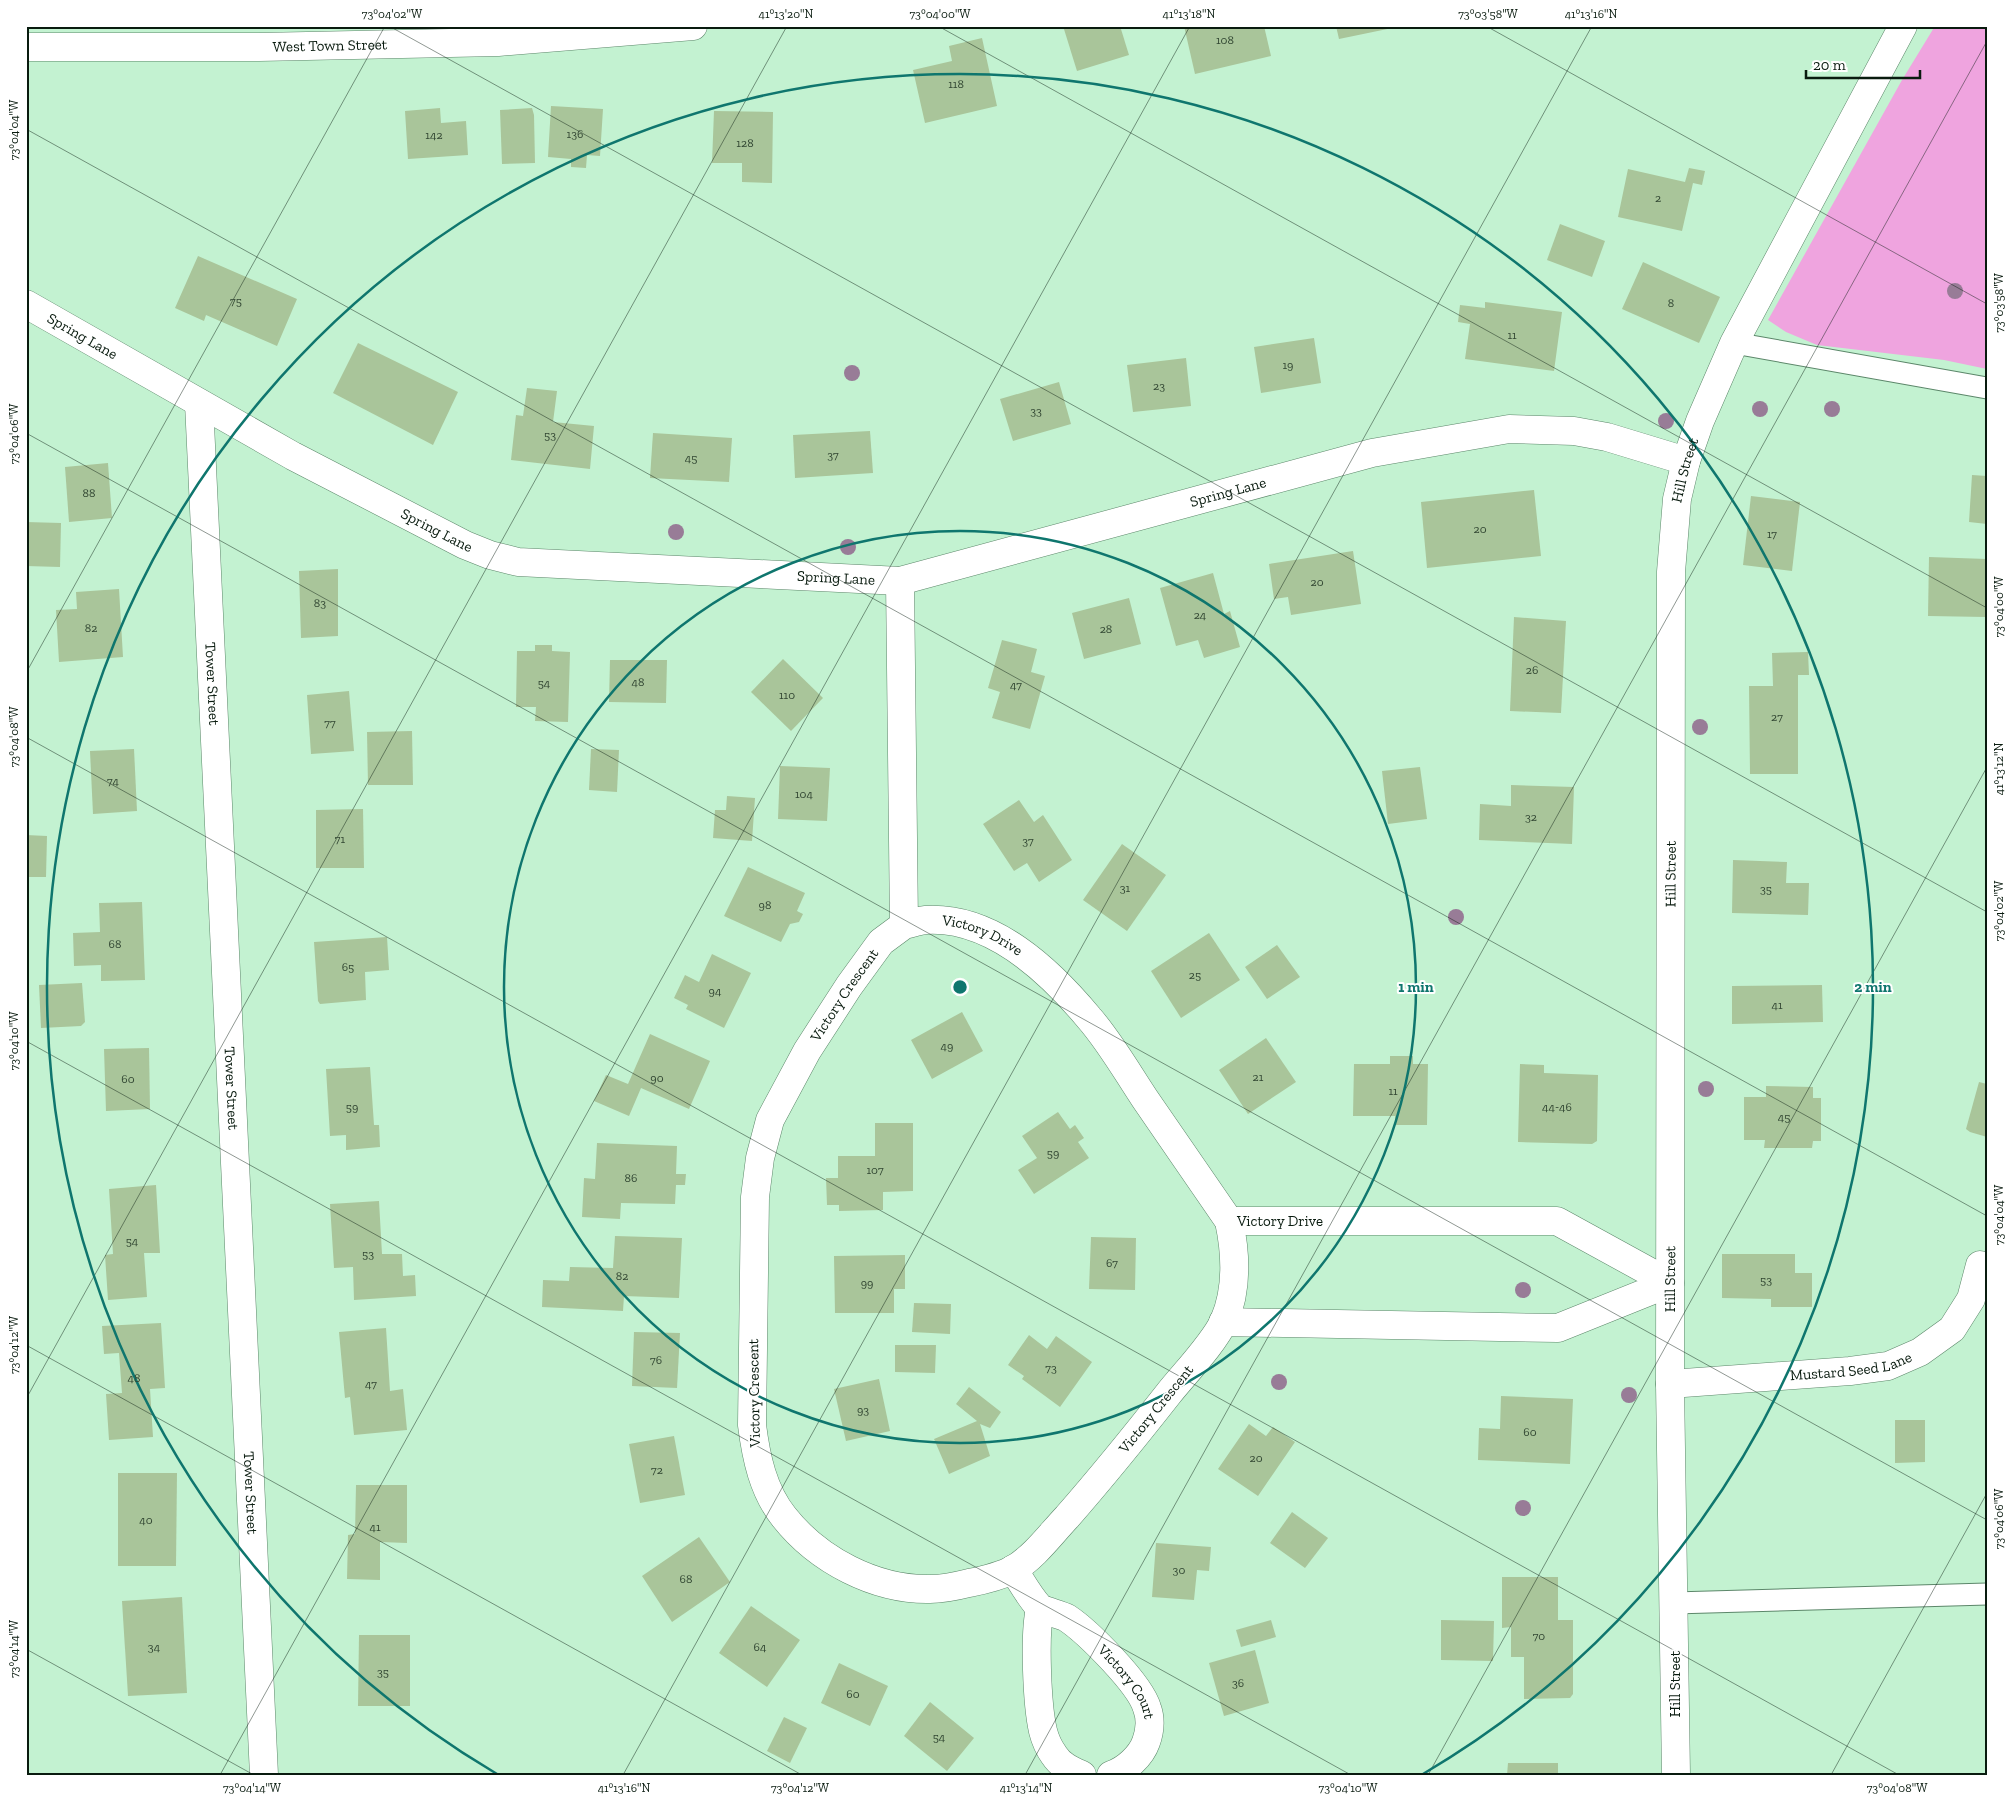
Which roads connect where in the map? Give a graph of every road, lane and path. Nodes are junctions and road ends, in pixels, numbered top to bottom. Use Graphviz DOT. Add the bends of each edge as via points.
graph roads {
  1 [pos="693,26"];
  2 [pos="1902,26"];
  3 [pos="364,35"];
  4 [pos="258,36"];
  5 [pos="26,47"];
  6 [pos="26,304"];
  7 [pos="1734,343"];
  8 [pos="1987,388"];
  9 [pos="198,404"];
  10 [pos="1686,461"];
  11 [pos="900,582"];
  12 [pos="904,925"];
  13 [pos="1229,1221"];
  14 [pos="1980,1265"];
  15 [pos="1670,1283"];
  16 [pos="1223,1322"];
  17 [pos="1670,1384"];
  18 [pos="1013,1569"];
  19 [pos="1987,1594"];
  20 [pos="1674,1603"];
  21 [pos="1040,1609"];
  22 [pos="264,1775"];
  23 [pos="1082,1775"];
  24 [pos="1111,1775"];
  25 [pos="1676,1775"];
  1 -- 3 [label="street, West Town Street" via="498,42"];
  2 -- 7 [label="street, Hill Street"];
  3 -- 4 [label="street, West Town Street"];
  4 -- 5 [label="street, West Town Street"];
  6 -- 9 [label="street, Spring Lane"];
  7 -- 8 [label="lane"];
  7 -- 10 [label="street, Hill Street"];
  9 -- 11 [label="street, Spring Lane" via="465,545 490,555 518,562"];
  9 -- 22 [label="street, Tower Street"];
  10 -- 11 [label="street, Spring Lane" via="1607,437 1574,431 1509,428 1372,453"];
  10 -- 15 [label="street, Hill Street" via="1677,499 1671,572"];
  11 -- 12 [label="street"];
  12 -- 13 [label="street, Victory Drive" via="942,920 976,927 1029,958 1059,984 1091,1019"];
  12 -- 18 [label="street, Victory Crescent" via="881,942 849,986 807,1051 770,1120 760,1158 755,1197 752,1425 756,1453 770,1493 783,1516 816,1548 861,1575 882,1583 930,1589 983,1580"];
  13 -- 15 [label="street, Victory Drive" via="1556,1221"];
  13 -- 16 [label="street, Victory Crescent" via="1234,1241 1235,1271"];
  14 -- 17 [label="street, Mustard Seed Lane" via="1970,1299 1952,1329 1920,1352 1888,1366"];
  15 -- 16 [label="street" via="1558,1328"];
  15 -- 17 [label="street, Hill Street"];
  16 -- 18 [label="street, Victory Crescent" via="1113,1463 1036,1552"];
  17 -- 20 [label="street, Hill Street"];
  18 -- 21 [label="street"];
  19 -- 20 [label="lane"];
  20 -- 25 [label="street, Hill Street"];
  21 -- 23 [label="street" via="1037,1631 1043,1731 1055,1757 1069,1770"];
  21 -- 24 [label="street, Victory Court" via="1059,1614 1074,1624 1126,1676 1147,1707 1150,1720 1145,1744 1137,1757"];
}
